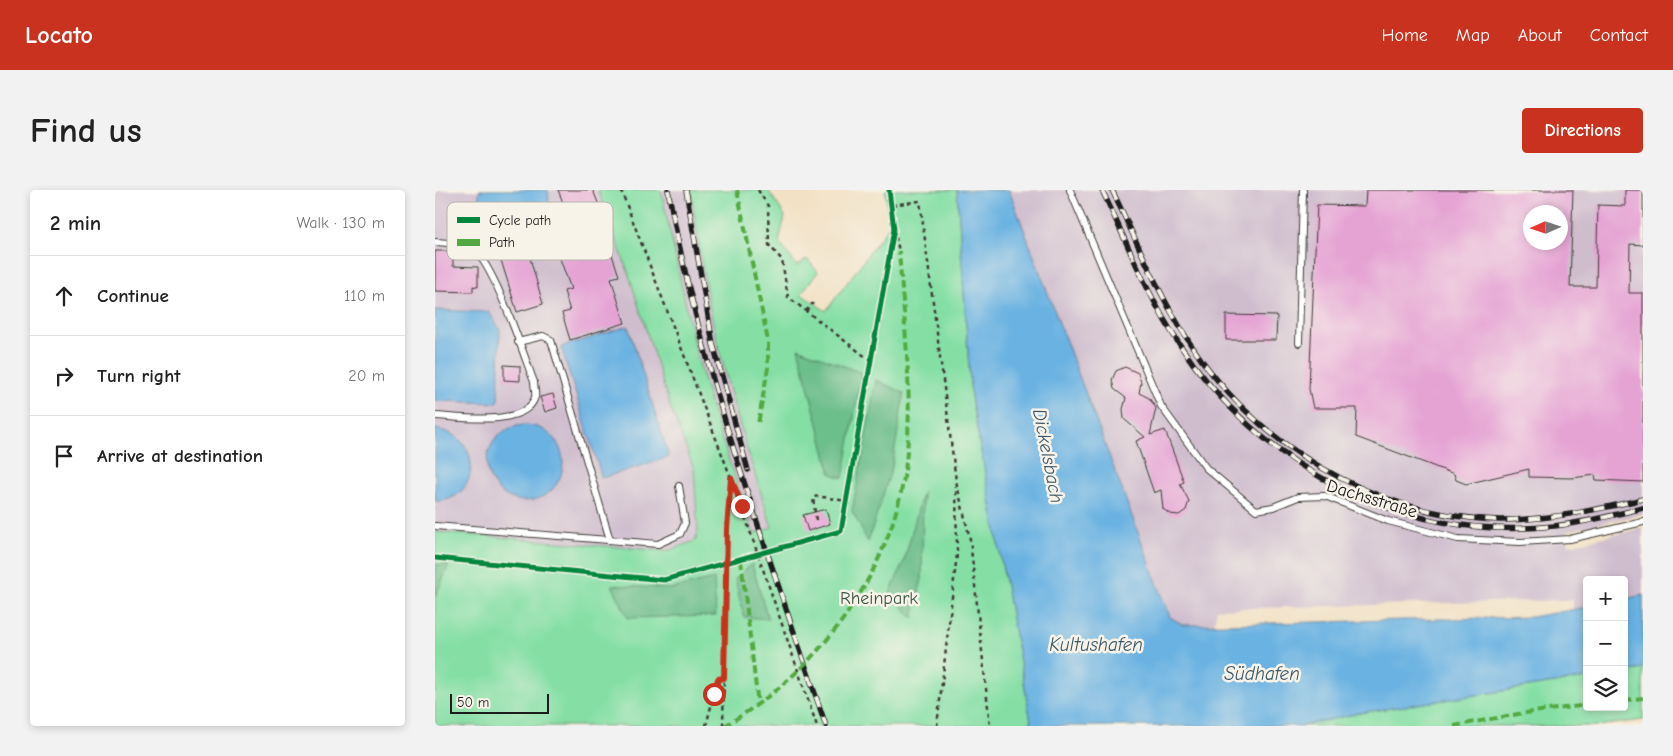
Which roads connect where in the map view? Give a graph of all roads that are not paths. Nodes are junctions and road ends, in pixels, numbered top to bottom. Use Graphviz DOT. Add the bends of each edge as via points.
graph roads {
  1 [pos="1070,190"];
  2 [pos="1303,190"];
  3 [pos="482,260"];
  4 [pos="518,342"];
  5 [pos="1299,343"];
  6 [pos="435,416"];
  7 [pos="679,486"];
  8 [pos="1643,522"];
  9 [pos="435,526"];
  10 [pos="611,540"];
  1 -- 8 [label="lane, Dachsstraße" via="1161,406 1206,468 1256,510 1298,497 1325,496 1388,521 1458,539 1520,542 1570,539"];
  2 -- 5 [label="lane"];
  3 -- 4 [label="lane" via="489,268"];
  4 -- 6 [label="lane" via="534,382 536,397 528,408 512,416 494,419"];
  4 -- 10 [label="lane" via="543,336 551,340"];
  7 -- 10 [label="lane" via="685,523 680,534 658,544"];
  9 -- 10 [label="lane"];
}
